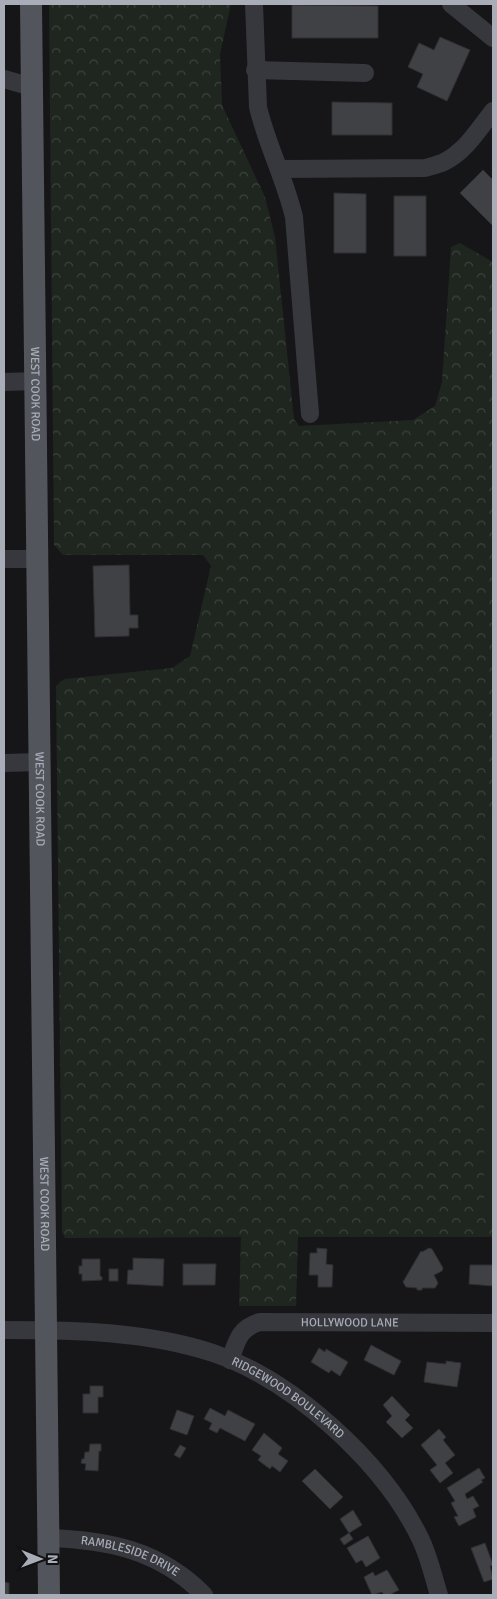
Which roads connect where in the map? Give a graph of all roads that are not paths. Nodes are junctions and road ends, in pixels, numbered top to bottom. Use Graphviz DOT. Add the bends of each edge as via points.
graph roads {
  1 [pos="31,4"];
  2 [pos="254,4"];
  3 [pos="451,4"];
  4 [pos="493,38"];
  5 [pos="256,70"];
  6 [pos="365,73"];
  7 [pos="4,79"];
  8 [pos="32,87"];
  9 [pos="493,111"];
  10 [pos="279,169"];
  11 [pos="36,381"];
  12 [pos="4,382"];
  13 [pos="310,414"];
  14 [pos="4,559"];
  15 [pos="38,559"];
  16 [pos="40,762"];
  17 [pos="4,763"];
  18 [pos="493,1323"];
  19 [pos="4,1330"];
  20 [pos="47,1330"];
  21 [pos="230,1360"];
  22 [pos="48,1538"];
  23 [pos="49,1595"];
  24 [pos="204,1595"];
  25 [pos="439,1595"];
  1 -- 8 [label="main road, WEST COOK ROAD"];
  2 -- 5 [label="street"];
  3 -- 4 [label="street"];
  5 -- 6 [label="street"];
  5 -- 10 [label="street" via="258,107"];
  7 -- 8 [label="street"];
  8 -- 11 [label="main road, WEST COOK ROAD"];
  9 -- 10 [label="street" via="454,156 425,168"];
  10 -- 13 [label="street" via="295,226"];
  11 -- 12 [label="street"];
  11 -- 15 [label="main road, WEST COOK ROAD"];
  14 -- 15 [label="street"];
  15 -- 16 [label="main road, WEST COOK ROAD"];
  16 -- 17 [label="street"];
  16 -- 20 [label="main road, WEST COOK ROAD"];
  18 -- 21 [label="street, HOLLYWOOD LANE" via="260,1322 242,1331"];
  19 -- 20 [label="street, RIDGEWOOD BOULEVARD"];
  20 -- 21 [label="street, RIDGEWOOD BOULEVARD" via="134,1336 195,1348"];
  20 -- 22 [label="main road, WEST COOK ROAD"];
  21 -- 25 [label="street, RIDGEWOOD BOULEVARD" via="288,1392 344,1437 380,1478 409,1519 420,1538"];
  22 -- 23 [label="main road, WEST COOK ROAD"];
  22 -- 24 [label="street, RAMBLESIDE DRIVE" via="133,1550 166,1564"];
}
